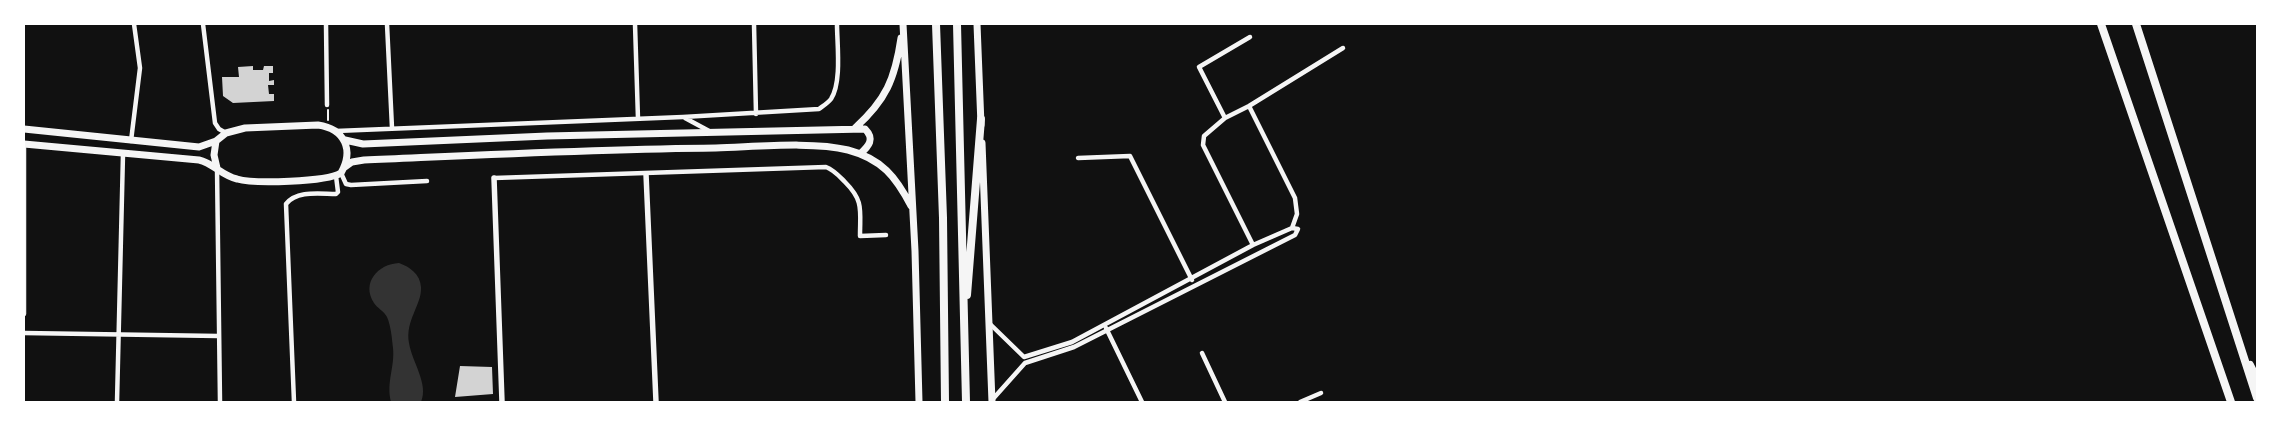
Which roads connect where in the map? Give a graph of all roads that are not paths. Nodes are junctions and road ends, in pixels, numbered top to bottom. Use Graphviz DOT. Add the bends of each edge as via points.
graph roads {
  1 [pos="134,24"];
  2 [pos="203,24"];
  3 [pos="326,24"];
  4 [pos="387,24"];
  5 [pos="635,24"];
  6 [pos="754,24"];
  7 [pos="837,24"];
  8 [pos="903,24"];
  9 [pos="936,24"];
  10 [pos="957,24"];
  11 [pos="977,24"];
  12 [pos="2095,24"];
  13 [pos="2101,24"];
  14 [pos="2137,25"];
  15 [pos="1250,37"];
  16 [pos="1343,48"];
  17 [pos="2117,72"];
  18 [pos="328,105"];
  19 [pos="1249,106"];
  20 [pos="756,114"];
  21 [pos="683,117"];
  22 [pos="1225,118"];
  23 [pos="638,119"];
  24 [pos="981,119"];
  25 [pos="392,128"];
  26 [pos="855,128"];
  27 [pos="24,129"];
  28 [pos="336,130"];
  29 [pos="712,132"];
  30 [pos="226,133"];
  31 [pos="345,140"];
  32 [pos="131,141"];
  33 [pos="216,142"];
  34 [pos="24,144"];
  35 [pos="122,154"];
  36 [pos="860,154"];
  37 [pos="1078,158"];
  38 [pos="216,168"];
  39 [pos="341,172"];
  40 [pos="646,174"];
  41 [pos="494,178"];
  42 [pos="427,181"];
  43 [pos="911,206"];
  44 [pos="1292,228"];
  45 [pos="886,235"];
  46 [pos="1253,245"];
  47 [pos="1192,279"];
  48 [pos="1195,285"];
  49 [pos="24,314"];
  50 [pos="989,323"];
  51 [pos="1105,324"];
  52 [pos="963,329"];
  53 [pos="1107,330"];
  54 [pos="24,333"];
  55 [pos="2235,333"];
  56 [pos="119,334"];
  57 [pos="218,336"];
  58 [pos="1202,353"];
  59 [pos="2257,379"];
  60 [pos="1321,393"];
  61 [pos="2257,398"];
  62 [pos="992,401"];
  63 [pos="117,402"];
  64 [pos="220,402"];
  65 [pos="294,402"];
  66 [pos="502,402"];
  67 [pos="656,402"];
  68 [pos="919,402"];
  69 [pos="945,402"];
  70 [pos="966,402"];
  71 [pos="1142,402"];
  72 [pos="1225,402"];
  73 [pos="1300,402"];
  74 [pos="2231,402"];
  1 -- 32 [label="street" via="140,68"];
  2 -- 30 [label="street" via="215,123"];
  3 -- 18 [label="street"];
  4 -- 25 [label="street"];
  5 -- 23 [label="street"];
  6 -- 20 [label="street"];
  7 -- 20 [label="street" via="835,91 828,102 819,108"];
  8 -- 26 [label="main road" via="897,68 876,109"];
  8 -- 43 [label="main road"];
  9 -- 69 [label="highway"];
  10 -- 52 [label="highway"];
  11 -- 24 [label="main road"];
  12 -- 17 [label="highway"];
  13 -- 17 [label="highway"];
  14 -- 55 [label="highway"];
  15 -- 22 [label="street" via="1199,67"];
  16 -- 19 [label="street"];
  17 -- 74 [label="highway"];
  19 -- 22 [label="street"];
  19 -- 44 [label="street" via="1295,198 1297,214"];
  20 -- 21 [label="street"];
  21 -- 23 [label="street"];
  21 -- 29 [label="street"];
  22 -- 46 [label="street" via="1204,136 1203,145"];
  23 -- 25 [label="street"];
  24 -- 50 [label="main road"];
  24 -- 52 [label="highway"];
  25 -- 28 [label="street"];
  26 -- 29 [label="main road"];
  26 -- 36 [label="main road" via="865,130 871,141"];
  27 -- 32 [label="main road"];
  28 -- 30 [label="main road" via="299,125 245,128"];
  28 -- 31 [label="main road"];
  29 -- 31 [label="main road" via="363,144"];
  30 -- 33 [label="main road"];
  31 -- 39 [label="main road" via="347,154"];
  32 -- 33 [label="main road" via="199,147"];
  33 -- 38 [label="main road"];
  34 -- 35 [label="main road"];
  34 -- 49 [label="street"];
  35 -- 38 [label="main road" via="199,160"];
  35 -- 56 [label="street"];
  36 -- 39 [label="main road" via="823,146 602,149 364,160 352,162"];
  36 -- 43 [label="main road" via="893,175"];
  37 -- 47 [label="street" via="1130,156"];
  38 -- 39 [label="main road" via="232,178 248,181 318,180"];
  38 -- 57 [label="street"];
  39 -- 42 [label="street" via="346,184 351,185"];
  39 -- 65 [label="street" via="336,194 299,195 290,198 286,204"];
  40 -- 41 [label="street"];
  40 -- 45 [label="street" via="826,167 857,193 860,236"];
  40 -- 67 [label="street"];
  41 -- 66 [label="street"];
  43 -- 68 [label="main road"];
  44 -- 46 [label="street"];
  44 -- 48 [label="street" via="1298,229 1295,235"];
  46 -- 47 [label="street"];
  47 -- 48 [label="street"];
  47 -- 51 [label="street"];
  48 -- 53 [label="street"];
  50 -- 51 [label="street" via="1024,357 1072,342"];
  50 -- 62 [label="main road"];
  51 -- 53 [label="street"];
  52 -- 70 [label="highway"];
  53 -- 62 [label="street" via="1074,347 1025,363"];
  53 -- 71 [label="street"];
  54 -- 56 [label="street"];
  55 -- 59 [label="highway"];
  55 -- 61 [label="highway"];
  56 -- 57 [label="street"];
  56 -- 63 [label="street"];
  57 -- 64 [label="street"];
  58 -- 72 [label="street"];
  60 -- 73 [label="street"];
}
